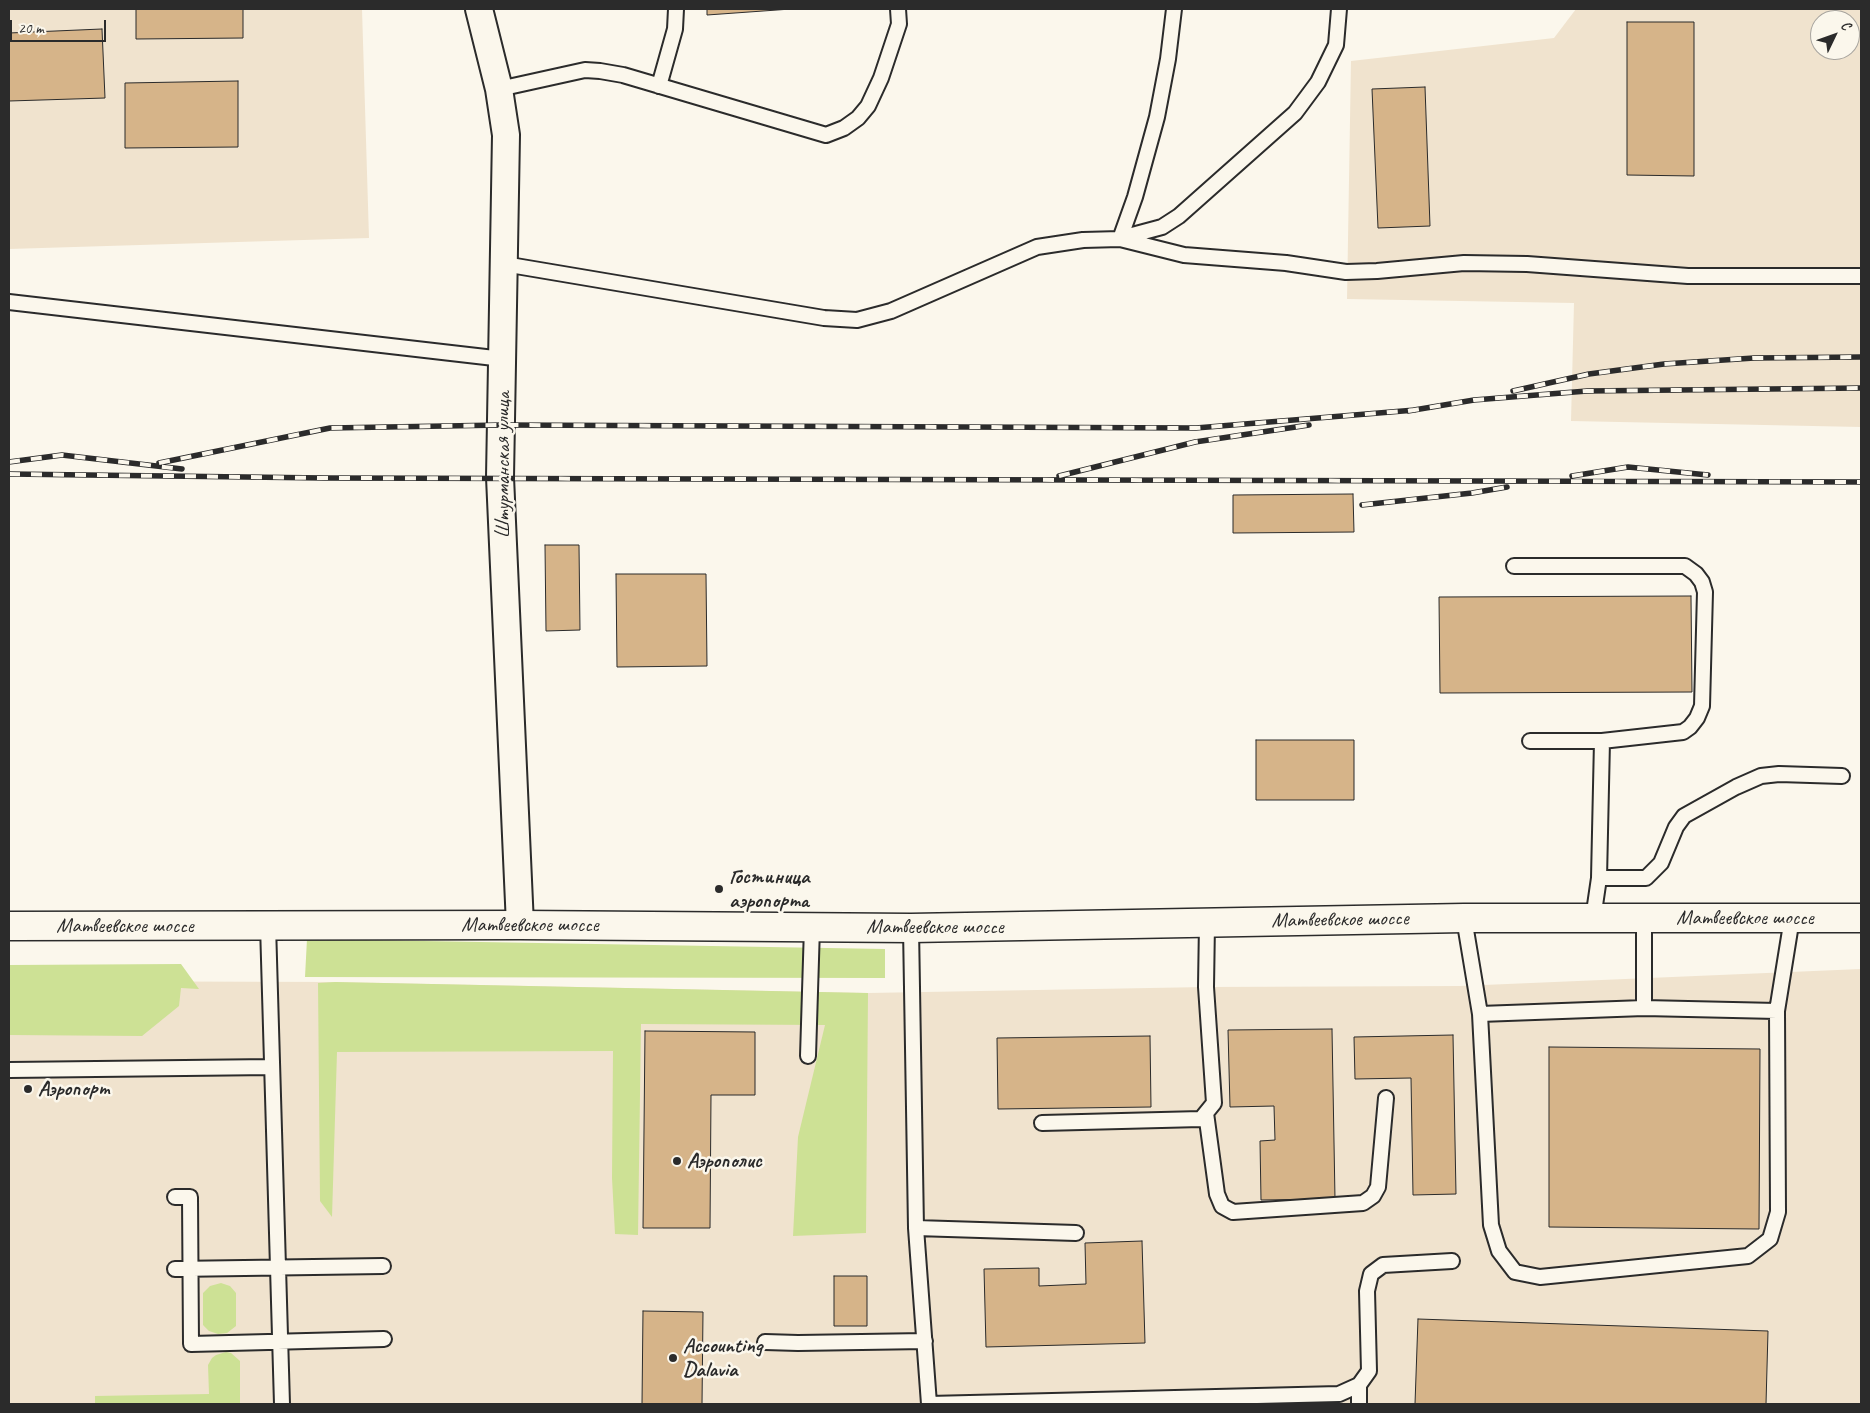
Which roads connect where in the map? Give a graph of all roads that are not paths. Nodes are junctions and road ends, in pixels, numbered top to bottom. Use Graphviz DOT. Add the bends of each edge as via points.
graph roads {
  1 [pos="479,9"];
  2 [pos="676,9"];
  3 [pos="898,9"];
  4 [pos="1174,9"];
  5 [pos="1339,9"];
  6 [pos="659,86"];
  7 [pos="499,89"];
  8 [pos="1120,239"];
  9 [pos="504,264"];
  10 [pos="1861,276"];
  11 [pos="9,302"];
  12 [pos="503,359"];
  13 [pos="1514,566"];
  14 [pos="1530,741"];
  15 [pos="1602,741"];
  16 [pos="1842,776"];
  17 [pos="1599,878"];
  18 [pos="1464,918"];
  19 [pos="1644,918"];
  20 [pos="1792,918"];
  21 [pos="1861,918"];
  22 [pos="1592,919"];
  23 [pos="1207,923"];
  24 [pos="268,925"];
  25 [pos="520,925"];
  26 [pos="9,926"];
  27 [pos="812,928"];
  28 [pos="911,928"];
  29 [pos="1644,1008"];
  30 [pos="1777,1011"];
  31 [pos="1480,1014"];
  32 [pos="808,1056"];
  33 [pos="272,1067"];
  34 [pos="9,1070"];
  35 [pos="1386,1098"];
  36 [pos="1206,1113"];
  37 [pos="1042,1123"];
  38 [pos="175,1197"];
  39 [pos="916,1228"];
  40 [pos="1076,1233"];
  41 [pos="1452,1261"];
  42 [pos="383,1266"];
  43 [pos="175,1268"];
  44 [pos="278,1268"];
  45 [pos="190,1269"];
  46 [pos="384,1339"];
  47 [pos="925,1341"];
  48 [pos="281,1342"];
  49 [pos="765,1342"];
  50 [pos="1359,1385"];
  51 [pos="282,1404"];
  52 [pos="929,1404"];
  53 [pos="1359,1404"];
  1 -- 7 [label="street, Штурманская улица"];
  2 -- 6 [label="lane" via="677,20"];
  3 -- 6 [label="lane" via="899,24 871,99 858,118 826,135"];
  4 -- 8 [label="lane" via="1157,117"];
  5 -- 8 [label="lane" via="1336,45 1318,82 1295,112 1179,216 1162,227"];
  6 -- 7 [label="lane" via="623,75 585,70"];
  7 -- 9 [label="street, Штурманская улица" via="506,135"];
  8 -- 9 [label="lane" via="1083,240 1037,247 892,311 857,320 824,318"];
  8 -- 10 [label="lane" via="1184,255 1286,263 1346,272 1464,263 1528,264 1688,276"];
  9 -- 12 [label="street, Штурманская улица"];
  11 -- 12 [label="lane"];
  12 -- 25 [label="street, Штурманская улица" via="500,477"];
  13 -- 15 [label="lane" via="1685,566 1702,582 1705,592 1702,706 1697,718 1682,732"];
  14 -- 15 [label="lane"];
  15 -- 17 [label="lane"];
  16 -- 17 [label="lane" via="1761,776 1684,816 1661,863 1646,878"];
  17 -- 22 [label="lane"];
  18 -- 22 [label="main road, Матвеевское шоссе"];
  18 -- 23 [label="main road, Матвеевское шоссе"];
  18 -- 31 [label="lane"];
  19 -- 20 [label="main road, Матвеевское шоссе"];
  19 -- 22 [label="main road, Матвеевское шоссе"];
  19 -- 29 [label="lane"];
  20 -- 21 [label="main road, Матвеевское шоссе"];
  20 -- 30 [label="lane"];
  23 -- 28 [label="main road, Матвеевское шоссе"];
  23 -- 36 [label="lane" via="1206,987 1214,1103"];
  24 -- 25 [label="main road, Матвеевское шоссе"];
  24 -- 26 [label="main road, Матвеевское шоссе"];
  24 -- 33 [label="lane"];
  25 -- 27 [label="main road, Матвеевское шоссе"];
  27 -- 28 [label="main road, Матвеевское шоссе"];
  27 -- 32 [label="lane"];
  28 -- 39 [label="lane"];
  29 -- 30 [label="lane"];
  29 -- 31 [label="lane"];
  30 -- 31 [label="lane" via="1778,1212 1770,1238 1748,1256 1540,1277 1515,1272 1499,1251 1491,1225"];
  33 -- 34 [label="lane"];
  33 -- 44 [label="lane"];
  35 -- 36 [label="lane" via="1378,1187 1373,1196 1363,1203 1233,1212 1222,1206 1217,1194"];
  36 -- 37 [label="lane" via="1201,1119"];
  38 -- 45 [label="lane" via="190,1197"];
  39 -- 40 [label="lane"];
  39 -- 47 [label="lane"];
  41 -- 50 [label="lane" via="1383,1265 1371,1274 1366,1291 1369,1371"];
  42 -- 44 [label="lane"];
  43 -- 45 [label="lane"];
  44 -- 45 [label="lane"];
  44 -- 48 [label="lane"];
  45 -- 48 [label="lane" via="191,1344"];
  46 -- 48 [label="lane"];
  47 -- 49 [label="lane"];
  47 -- 52 [label="lane"];
  48 -- 51 [label="lane"];
  50 -- 52 [label="lane" via="1339,1394"];
  50 -- 53 [label="lane"];
}
